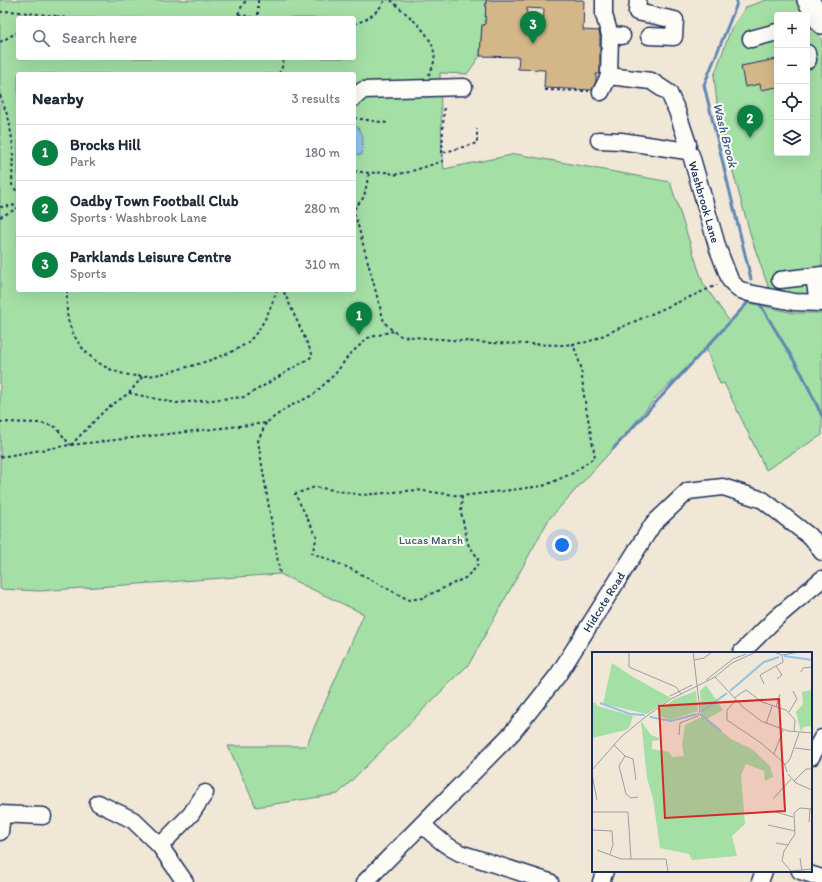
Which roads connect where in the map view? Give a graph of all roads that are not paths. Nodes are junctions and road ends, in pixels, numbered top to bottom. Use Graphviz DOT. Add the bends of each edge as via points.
graph roads {
  1 [pos="604,0"];
  2 [pos="638,0"];
  3 [pos="808,0"];
  4 [pos="816,20"];
  5 [pos="774,33"];
  6 [pos="649,36"];
  7 [pos="751,39"];
  8 [pos="609,76"];
  9 [pos="464,87"];
  10 [pos="601,92"];
  11 [pos="356,96"];
  12 [pos="599,140"];
  13 [pos="687,151"];
  14 [pos="818,275"];
  15 [pos="780,280"];
  16 [pos="820,303"];
  17 [pos="822,552"];
  18 [pos="822,579"];
  19 [pos="742,652"];
  20 [pos="822,738"];
  21 [pos="812,755"];
  22 [pos="205,793"];
  23 [pos="98,803"];
  24 [pos="1,814"];
  25 [pos="43,816"];
  26 [pos="422,824"];
  27 [pos="0,832"];
  28 [pos="160,846"];
  29 [pos="605,872"];
  30 [pos="764,872"];
  31 [pos="803,872"];
  32 [pos="822,878"];
  33 [pos="185,882"];
  34 [pos="365,882"];
  35 [pos="550,882"];
  36 [pos="601,882"];
  37 [pos="760,882"];
  1 -- 8 [label="street" via="604,15 616,35"];
  2 -- 6 [label="street" via="637,12 675,20 674,37"];
  3 -- 4 [label="main road"];
  5 -- 7 [label="street"];
  8 -- 10 [label="street"];
  8 -- 13 [label="street, Washbrook Lane" via="651,81 669,93 688,144"];
  9 -- 11 [label="street" via="363,90"];
  12 -- 13 [label="street"];
  13 -- 16 [label="street, Washbrook Lane" via="691,155 718,249 730,280 738,289 749,293 794,302"];
  14 -- 15 [label="street"];
  14 -- 16 [label="street"];
  17 -- 26 [label="street, Hidcote Road" via="813,539 762,500 723,487 688,491 654,524 558,675 512,733"];
  18 -- 19 [label="street" via="776,618"];
  20 -- 21 [label="street"];
  22 -- 28 [label="street" via="191,814"];
  23 -- 28 [label="street" via="134,820"];
  24 -- 25 [label="street"];
  24 -- 27 [label="street"];
  26 -- 34 [label="street, Hidcote Road"];
  26 -- 35 [label="street" via="439,841 460,853"];
  28 -- 33 [label="street"];
  29 -- 36 [label="street"];
  30 -- 37 [label="street"];
  31 -- 32 [label="street"];
}
